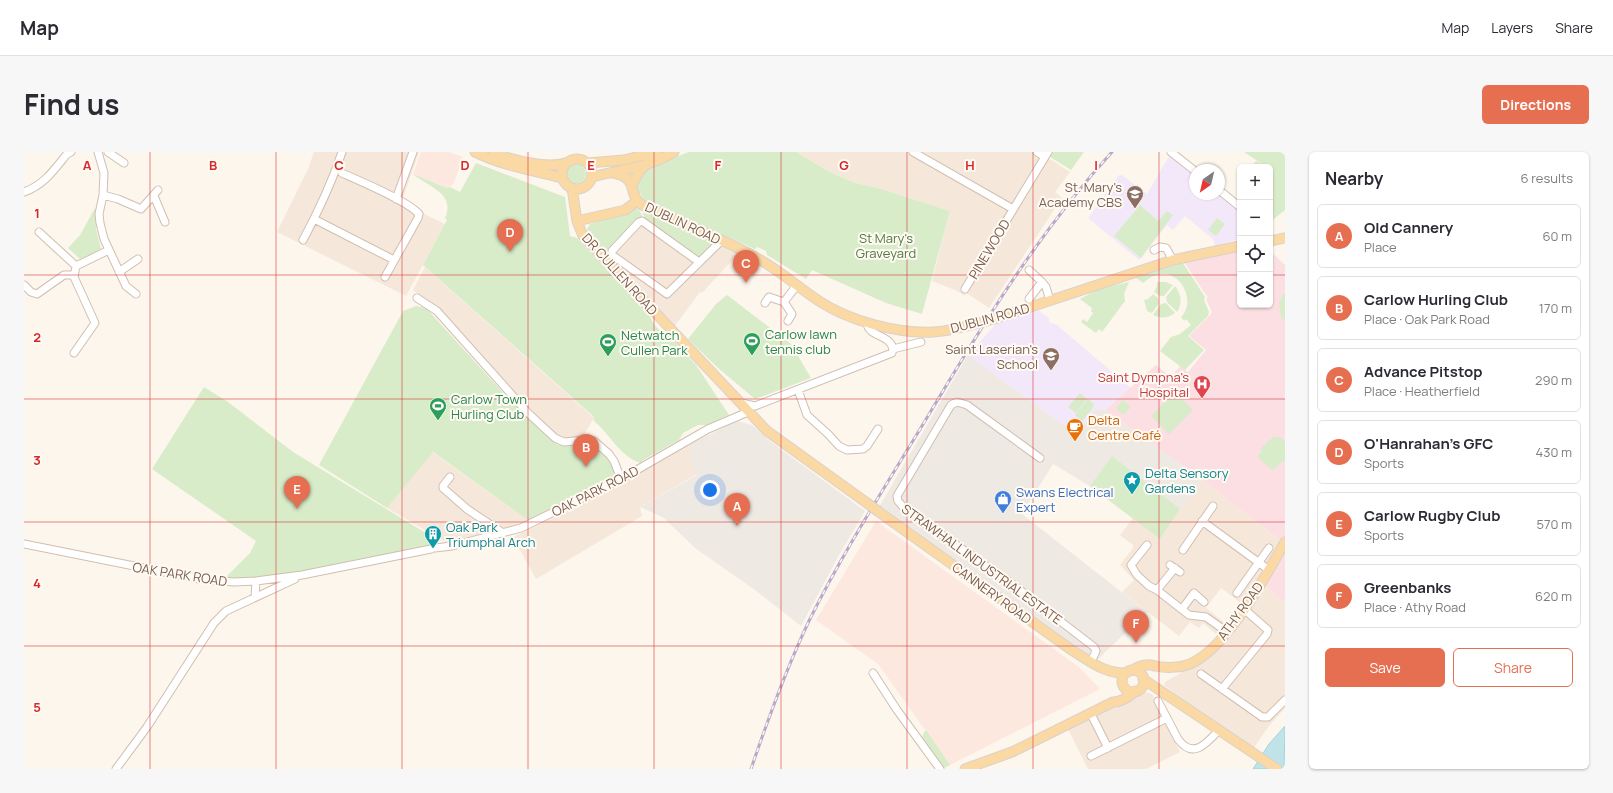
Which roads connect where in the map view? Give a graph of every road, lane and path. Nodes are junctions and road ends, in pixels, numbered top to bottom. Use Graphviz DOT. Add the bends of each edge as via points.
graph roads {
  1 [pos="71,152"];
  2 [pos="99,152"];
  3 [pos="108,152"];
  4 [pos="342,152"];
  5 [pos="413,152"];
  6 [pos="475,152"];
  7 [pos="494,152"];
  8 [pos="657,152"];
  9 [pos="674,152"];
  10 [pos="913,152"];
  11 [pos="1037,152"];
  12 [pos="1171,152"];
  13 [pos="1046,155"];
  14 [pos="124,163"];
  15 [pos="565,163"];
  16 [pos="588,163"];
  17 [pos="647,163"];
  18 [pos="626,166"];
  19 [pos="1189,166"];
  20 [pos="613,172"];
  21 [pos="342,173"];
  22 [pos="592,177"];
  23 [pos="562,178"];
  24 [pos="632,184"];
  25 [pos="584,187"];
  26 [pos="572,188"];
  27 [pos="24,192"];
  28 [pos="103,194"];
  29 [pos="1225,195"];
  30 [pos="396,199"];
  31 [pos="637,201"];
  32 [pos="1237,205"];
  33 [pos="576,209"];
  34 [pos="1013,209"];
  35 [pos="314,219"];
  36 [pos="577,221"];
  37 [pos="165,222"];
  38 [pos="39,232"];
  39 [pos="1285,238"];
  40 [pos="303,240"];
  41 [pos="1273,240"];
  42 [pos="721,241"];
  43 [pos="1237,247"];
  44 [pos="109,250"];
  45 [pos="1154,250"];
  46 [pos="138,259"];
  47 [pos="394,260"];
  48 [pos="1172,260"];
  49 [pos="699,262"];
  50 [pos="76,266"];
  51 [pos="1028,270"];
  52 [pos="119,272"];
  53 [pos="74,275"];
  54 [pos="385,277"];
  55 [pos="1042,282"];
  56 [pos="24,285"];
  57 [pos="797,285"];
  58 [pos="965,290"];
  59 [pos="136,294"];
  60 [pos="417,298"];
  61 [pos="1029,299"];
  62 [pos="1050,301"];
  63 [pos="784,302"];
  64 [pos="765,303"];
  65 [pos="788,321"];
  66 [pos="868,323"];
  67 [pos="921,342"];
  68 [pos="893,349"];
  69 [pos="74,353"];
  70 [pos="798,390"];
  71 [pos="752,411"];
  72 [pos="878,429"];
  73 [pos="1040,458"];
  74 [pos="450,476"];
  75 [pos="621,479"];
  76 [pos="1213,506"];
  77 [pos="1202,521"];
  78 [pos="503,534"];
  79 [pos="1285,542"];
  80 [pos="24,544"];
  81 [pos="1147,545"];
  82 [pos="1269,548"];
  83 [pos="1183,550"];
  84 [pos="1258,563"];
  85 [pos="1175,568"];
  86 [pos="1268,570"];
  87 [pos="302,575"];
  88 [pos="256,581"];
  89 [pos="1157,590"];
  90 [pos="1237,593"];
  91 [pos="254,597"];
  92 [pos="1204,602"];
  93 [pos="1182,609"];
  94 [pos="1244,609"];
  95 [pos="1227,632"];
  96 [pos="1091,662"];
  97 [pos="1157,667"];
  98 [pos="1106,671"];
  99 [pos="1128,672"];
  100 [pos="873,673"];
  101 [pos="1201,674"];
  102 [pos="1140,684"];
  103 [pos="1123,685"];
  104 [pos="1222,689"];
  105 [pos="1285,700"];
  106 [pos="1158,701"];
  107 [pos="1113,702"];
  108 [pos="1091,714"];
  109 [pos="1167,718"];
  110 [pos="1219,730"];
  111 [pos="1108,748"];
  112 [pos="1091,756"];
  113 [pos="116,769"];
  114 [pos="940,769"];
  115 [pos="965,769"];
  116 [pos="1277,769"];
  1 -- 27 [label="street" via="47,179"];
  2 -- 28 [label="street" via="104,173"];
  3 -- 14 [label="street"];
  4 -- 35 [label="street"];
  5 -- 30 [label="street"];
  6 -- 23 [label="main road" via="514,167"];
  7 -- 15 [label="main road" via="547,165"];
  8 -- 18 [label="main road"];
  9 -- 17 [label="main road"];
  10 -- 34 [label="street"];
  11 -- 13 [label="street"];
  12 -- 19 [label="street"];
  13 -- 34 [label="street, PINEWOOD"];
  15 -- 16 [label="main road" via="576,158"];
  15 -- 23 [label="main road"];
  16 -- 18 [label="main road"];
  16 -- 22 [label="main road"];
  17 -- 18 [label="main road"];
  17 -- 24 [label="main road" via="638,172"];
  18 -- 20 [label="main road"];
  18 -- 24 [label="main road, DUBLIN ROAD"];
  20 -- 22 [label="main road"];
  20 -- 24 [label="main road" via="621,174"];
  21 -- 30 [label="street"];
  22 -- 25 [label="main road"];
  23 -- 26 [label="main road" via="567,186"];
  24 -- 31 [label="main road, DUBLIN ROAD" via="634,198"];
  25 -- 26 [label="main road"];
  25 -- 33 [label="main road"];
  26 -- 33 [label="main road, DR CULLEN ROAD"];
  28 -- 37 [label="street" via="141,209 156,193"];
  28 -- 44 [label="street" via="100,223"];
  29 -- 32 [label="street"];
  30 -- 47 [label="street" via="415,209 419,214"];
  31 -- 36 [label="main road" via="625,210"];
  31 -- 42 [label="main road, DUBLIN ROAD"];
  33 -- 36 [label="main road, DR CULLEN ROAD"];
  34 -- 58 [label="street, PINEWOOD"];
  35 -- 40 [label="street"];
  35 -- 47 [label="street"];
  36 -- 71 [label="main road, DR CULLEN ROAD" via="583,236 741,403"];
  38 -- 50 [label="street"];
  39 -- 41 [label="main road"];
  42 -- 49 [label="street"];
  42 -- 57 [label="main road, DUBLIN ROAD" via="757,258"];
  43 -- 48 [label="main road, DUBLIN ROAD"];
  44 -- 50 [label="street"];
  44 -- 52 [label="street"];
  45 -- 48 [label="street" via="1166,248"];
  46 -- 52 [label="street"];
  47 -- 54 [label="street"];
  48 -- 62 [label="main road, DUBLIN ROAD"];
  49 -- 49 [label="street" via="667,294 612,255 612,251 623,237 642,221"];
  50 -- 53 [label="street"];
  51 -- 55 [label="street"];
  52 -- 59 [label="street" via="126,286"];
  53 -- 56 [label="street" via="64,275 37,294"];
  53 -- 69 [label="street" via="95,323"];
  55 -- 61 [label="street"];
  55 -- 62 [label="street"];
  57 -- 63 [label="street"];
  57 -- 66 [label="main road, DUBLIN ROAD" via="832,309"];
  60 -- 75 [label="street" via="437,311 528,413 555,438 564,442 594,441 614,461"];
  62 -- 66 [label="main road, DUBLIN ROAD, bridge" via="979,323 933,332"];
  63 -- 64 [label="street" via="769,297"];
  63 -- 65 [label="street" via="792,314"];
  66 -- 68 [label="street" via="871,332 889,341"];
  67 -- 68 [label="street"];
  68 -- 70 [label="street, OAK PARK ROAD" via="886,357"];
  70 -- 71 [label="street, OAK PARK ROAD"];
  70 -- 72 [label="street" via="806,415 839,446 847,450 863,450"];
  71 -- 75 [label="street, OAK PARK ROAD" via="708,429"];
  71 -- 96 [label="main road, CANNERY ROAD, bridge" via="767,431"];
  73 -- 96 [label="street, STRAWHALL INDUSTRIAL ESTATE" via="966,405 957,402 948,411 897,496 898,501 905,509 1011,583 1094,647 1096,651"];
  74 -- 78 [label="street" via="443,488 467,509"];
  75 -- 78 [label="street, OAK PARK ROAD" via="521,528"];
  76 -- 77 [label="street"];
  77 -- 83 [label="street"];
  77 -- 84 [label="street"];
  78 -- 87 [label="street, OAK PARK ROAD"];
  79 -- 86 [label="main road, ATHY ROAD"];
  80 -- 88 [label="street, OAK PARK ROAD" via="199,579"];
  81 -- 89 [label="street" via="1128,564 1133,574"];
  82 -- 84 [label="street"];
  84 -- 86 [label="street"];
  84 -- 90 [label="street"];
  85 -- 89 [label="street"];
  86 -- 94 [label="main road, ATHY ROAD"];
  87 -- 88 [label="street, OAK PARK ROAD"];
  87 -- 91 [label="street"];
  88 -- 91 [label="street"];
  89 -- 93 [label="street"];
  91 -- 113 [label="street" via="226,611 214,623 147,727"];
  92 -- 93 [label="street" via="1194,594"];
  93 -- 95 [label="street" via="1189,615 1206,617"];
  94 -- 95 [label="main road, ATHY ROAD"];
  94 -- 104 [label="street" via="1268,630 1267,634"];
  95 -- 97 [label="main road, ATHY ROAD" via="1213,647 1188,665"];
  96 -- 98 [label="main road, CANNERY ROAD"];
  97 -- 99 [label="main road, ATHY ROAD" via="1149,664 1138,666"];
  97 -- 102 [label="main road"];
  98 -- 99 [label="main road, CANNERY ROAD" via="1117,674"];
  98 -- 103 [label="main road, CANNERY ROAD"];
  99 -- 102 [label="main road" via="1137,671"];
  99 -- 103 [label="main road" via="1122,678"];
  100 -- 114 [label="street"];
  101 -- 104 [label="street"];
  102 -- 103 [label="main road" via="1128,690"];
  102 -- 107 [label="main road" via="1129,697"];
  102 -- 110 [label="main road" via="1156,688"];
  103 -- 107 [label="main road"];
  104 -- 105 [label="street" via="1265,718"];
  106 -- 109 [label="street"];
  107 -- 108 [label="main road"];
  108 -- 111 [label="street"];
  108 -- 115 [label="main road" via="1012,752"];
  109 -- 110 [label="street" via="1181,743 1192,749 1202,747"];
  109 -- 111 [label="street"];
  110 -- 116 [label="main road"];
  111 -- 112 [label="street"];
}
